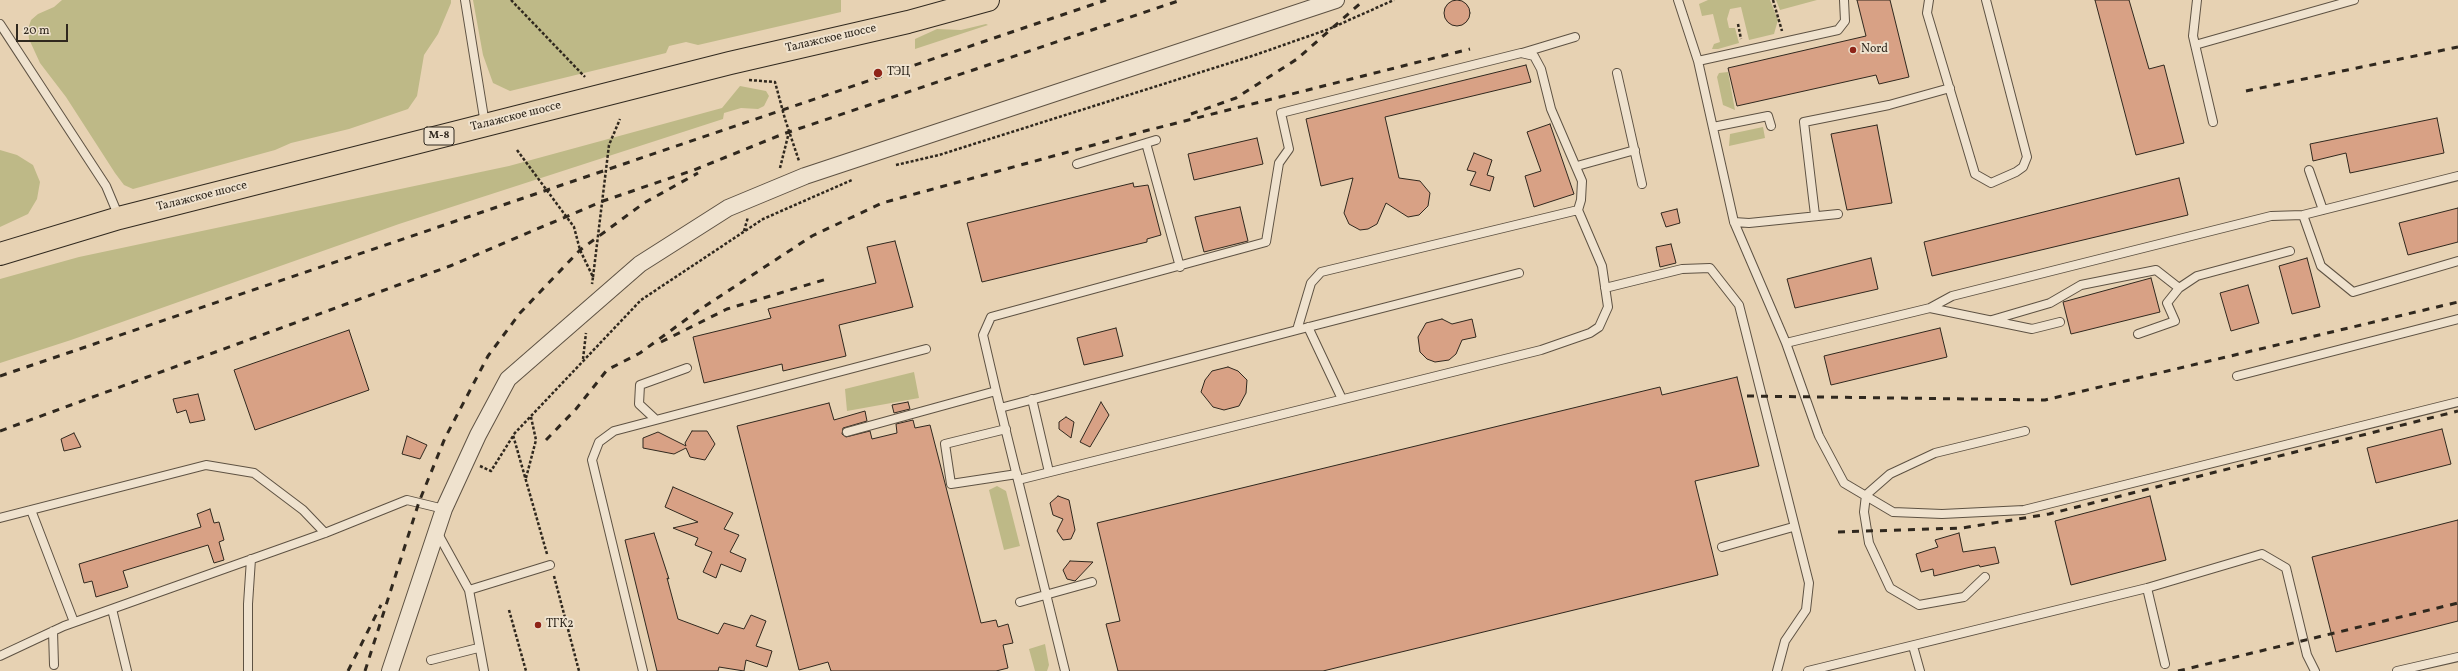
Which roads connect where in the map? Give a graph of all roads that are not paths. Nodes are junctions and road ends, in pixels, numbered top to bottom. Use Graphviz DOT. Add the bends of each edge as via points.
graph roads {
  1 [pos="465,0"];
  2 [pos="988,0"];
  3 [pos="1336,0"];
  4 [pos="1678,0"];
  5 [pos="1844,0"];
  6 [pos="1929,0"];
  7 [pos="1986,0"];
  8 [pos="2197,0"];
  9 [pos="2354,0"];
  10 [pos="946,6"];
  11 [pos="0,24"];
  12 [pos="1575,37"];
  13 [pos="2195,45"];
  14 [pos="1521,53"];
  15 [pos="1698,61"];
  16 [pos="1617,73"];
  17 [pos="1950,88"];
  18 [pos="2213,122"];
  19 [pos="486,124"];
  20 [pos="1771,126"];
  21 [pos="1713,127"];
  22 [pos="1156,140"];
  23 [pos="1146,143"];
  24 [pos="1635,150"];
  25 [pos="1077,164"];
  26 [pos="1577,166"];
  27 [pos="2309,170"];
  28 [pos="2458,176"];
  29 [pos="1642,184"];
  30 [pos="1578,210"];
  31 [pos="2323,210"];
  32 [pos="1838,214"];
  33 [pos="2303,214"];
  34 [pos="1815,215"];
  35 [pos="119,218"];
  36 [pos="1734,222"];
  37 [pos="2290,251"];
  38 [pos="0,254"];
  39 [pos="2458,261"];
  40 [pos="1180,267"];
  41 [pos="1519,273"];
  42 [pos="1605,288"];
  43 [pos="2179,288"];
  44 [pos="1930,308"];
  45 [pos="2458,319"];
  46 [pos="1992,320"];
  47 [pos="2060,322"];
  48 [pos="1308,327"];
  49 [pos="1297,330"];
  50 [pos="2138,334"];
  51 [pos="1786,343"];
  52 [pos="926,349"];
  53 [pos="686,368"];
  54 [pos="2237,376"];
  55 [pos="996,391"];
  56 [pos="1032,399"];
  57 [pos="1342,399"];
  58 [pos="2458,402"];
  59 [pos="1000,408"];
  60 [pos="654,418"];
  61 [pos="1006,429"];
  62 [pos="2025,431"];
  63 [pos="847,432"];
  64 [pos="1049,472"];
  65 [pos="1017,477"];
  66 [pos="1866,496"];
  67 [pos="444,509"];
  68 [pos="31,510"];
  69 [pos="0,518"];
  70 [pos="1793,527"];
  71 [pos="436,530"];
  72 [pos="325,533"];
  73 [pos="1722,547"];
  74 [pos="251,559"];
  75 [pos="550,565"];
  76 [pos="1985,577"];
  77 [pos="1092,582"];
  78 [pos="2147,588"];
  79 [pos="470,590"];
  80 [pos="1046,594"];
  81 [pos="1020,602"];
  82 [pos="112,609"];
  83 [pos="74,622"];
  84 [pos="53,631"];
  85 [pos="1913,646"];
  86 [pos="478,648"];
  87 [pos="0,656"];
  88 [pos="2458,657"];
  89 [pos="430,660"];
  90 [pos="2165,664"];
  91 [pos="54,665"];
  92 [pos="127,671"];
  93 [pos="248,671"];
  94 [pos="390,671"];
  95 [pos="484,671"];
  96 [pos="643,671"];
  97 [pos="1064,671"];
  98 [pos="1776,671"];
  99 [pos="1808,671"];
  100 [pos="1920,671"];
  101 [pos="2314,671"];
  102 [pos="2397,671"];
  1 -- 19 [label="lane"];
  2 -- 10 [label="main road, Талажское шоссе / М-8"];
  3 -- 67 [label="street" via="805,176 728,208 640,264 508,379"];
  4 -- 15 [label="lane"];
  5 -- 15 [label="lane" via="1845,21 1838,30"];
  6 -- 17 [label="lane" via="1928,13"];
  7 -- 17 [label="lane" via="2028,156 2023,167 1991,183 1975,174"];
  8 -- 13 [label="lane" via="2193,36"];
  9 -- 13 [label="lane"];
  10 -- 19 [label="main road, Талажское шоссе / М-8"];
  11 -- 35 [label="lane" via="106,186"];
  12 -- 14 [label="lane"];
  13 -- 18 [label="lane"];
  14 -- 26 [label="lane" via="1534,56 1541,69 1551,109"];
  14 -- 40 [label="lane" via="1281,113 1288,149 1279,163 1266,242"];
  15 -- 21 [label="lane"];
  16 -- 24 [label="lane"];
  17 -- 34 [label="lane" via="1889,105 1804,122"];
  19 -- 35 [label="main road, Талажское шоссе / М-8"];
  20 -- 21 [label="lane" via="1768,116"];
  21 -- 36 [label="lane"];
  22 -- 23 [label="lane"];
  23 -- 25 [label="lane"];
  23 -- 40 [label="lane"];
  24 -- 26 [label="lane"];
  24 -- 29 [label="lane"];
  26 -- 30 [label="lane" via="1582,181 1582,200"];
  27 -- 31 [label="lane"];
  28 -- 31 [label="lane"];
  30 -- 42 [label="lane" via="1602,266"];
  30 -- 49 [label="lane" via="1321,272 1312,283"];
  31 -- 33 [label="lane"];
  32 -- 34 [label="lane"];
  33 -- 39 [label="lane" via="2321,266 2353,292"];
  33 -- 44 [label="lane" via="2271,216 1952,296"];
  34 -- 36 [label="lane" via="1749,223"];
  35 -- 38 [label="main road, Талажское шоссе / М-8"];
  36 -- 51 [label="lane"];
  37 -- 43 [label="lane" via="2197,276"];
  40 -- 55 [label="lane" via="991,317 983,335"];
  41 -- 48 [label="lane"];
  42 -- 57 [label="lane" via="1608,308 1600,327 1590,333 1541,350"];
  42 -- 70 [label="lane" via="1682,270 1710,268 1720,280 1739,305"];
  43 -- 46 [label="lane" via="2156,270 2080,285 2050,303"];
  43 -- 50 [label="lane" via="2167,303 2175,321"];
  44 -- 46 [label="lane"];
  44 -- 51 [label="lane"];
  45 -- 54 [label="lane"];
  46 -- 47 [label="lane" via="2032,329"];
  48 -- 49 [label="lane"];
  48 -- 57 [label="lane"];
  49 -- 56 [label="lane"];
  51 -- 66 [label="lane" via="1819,436 1844,483"];
  52 -- 96 [label="lane" via="614,431 599,442 592,460"];
  53 -- 60 [label="lane" via="640,385 639,404"];
  55 -- 59 [label="lane"];
  55 -- 63 [label="lane"];
  56 -- 59 [label="lane"];
  56 -- 64 [label="lane"];
  57 -- 64 [label="lane"];
  58 -- 66 [label="lane" via="2024,510 1942,514 1893,512"];
  59 -- 61 [label="lane"];
  61 -- 65 [label="lane"];
  61 -- 65 [label="lane" via="945,444 951,484"];
  62 -- 66 [label="lane" via="1935,453 1890,474"];
  64 -- 65 [label="lane"];
  65 -- 80 [label="lane"];
  66 -- 76 [label="lane" via="1864,512 1869,543 1890,588 1919,606 1964,597"];
  67 -- 71 [label="street"];
  67 -- 72 [label="lane" via="407,500"];
  68 -- 69 [label="lane"];
  68 -- 72 [label="lane" via="206,465 254,473 302,510"];
  68 -- 83 [label="lane"];
  70 -- 73 [label="lane"];
  70 -- 98 [label="lane" via="1809,583 1806,610 1785,641"];
  71 -- 79 [label="lane"];
  71 -- 94 [label="street"];
  72 -- 74 [label="lane"];
  74 -- 82 [label="lane"];
  74 -- 93 [label="lane"];
  75 -- 79 [label="lane"];
  77 -- 80 [label="lane"];
  78 -- 85 [label="lane"];
  78 -- 90 [label="lane"];
  78 -- 101 [label="lane" via="2262,554 2286,568 2307,655"];
  79 -- 86 [label="lane"];
  80 -- 81 [label="lane"];
  80 -- 97 [label="lane"];
  82 -- 83 [label="lane"];
  82 -- 92 [label="lane"];
  83 -- 84 [label="lane"];
  84 -- 87 [label="lane"];
  84 -- 91 [label="lane"];
  85 -- 99 [label="lane"];
  85 -- 100 [label="lane"];
  86 -- 89 [label="lane"];
  86 -- 95 [label="lane"];
  88 -- 102 [label="lane"];
}
